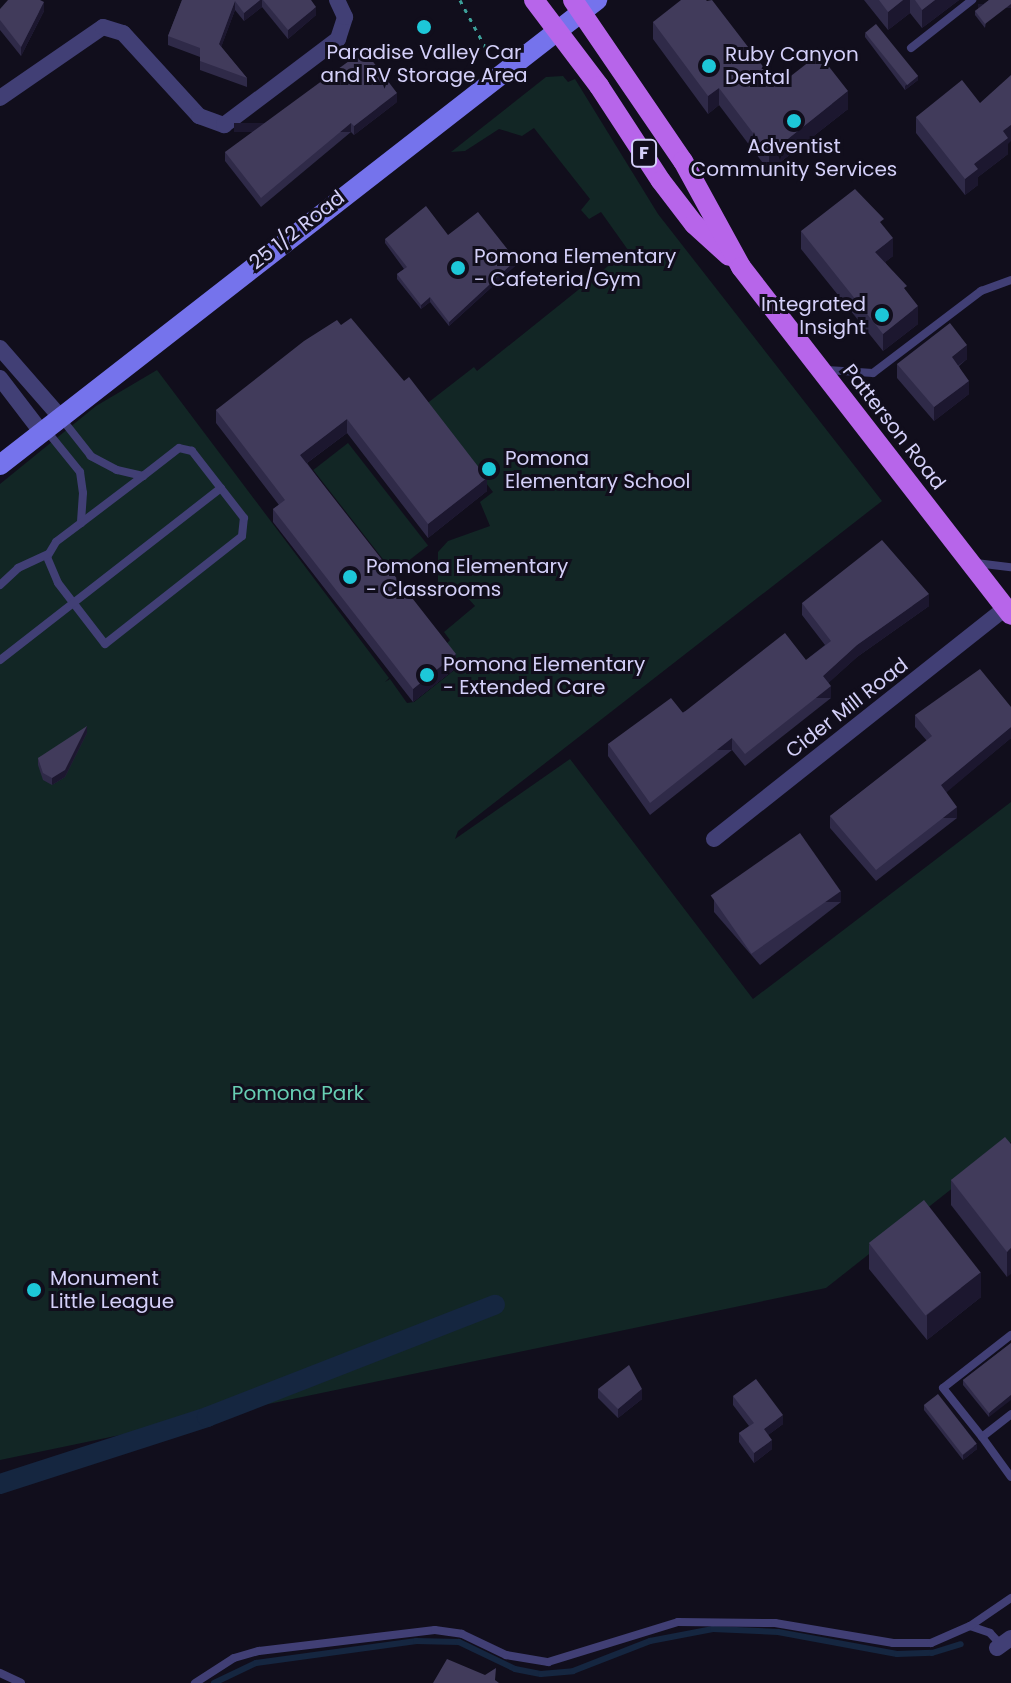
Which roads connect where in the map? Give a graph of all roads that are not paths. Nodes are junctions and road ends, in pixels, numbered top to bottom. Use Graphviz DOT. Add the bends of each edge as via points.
graph roads {
  1 [pos="337,0"];
  2 [pos="534,0"];
  3 [pos="972,0"];
  4 [pos="584,4"];
  5 [pos="558,31"];
  6 [pos="911,48"];
  7 [pos="0,98"];
  8 [pos="741,267"];
  9 [pos="1011,280"];
  10 [pos="0,348"];
  11 [pos="819,369"];
  12 [pos="0,378"];
  13 [pos="49,427"];
  14 [pos="0,465"];
  15 [pos="143,476"];
  16 [pos="221,488"];
  17 [pos="81,523"];
  18 [pos="48,554"];
  19 [pos="970,562"];
  20 [pos="1011,567"];
  21 [pos="0,585"];
  22 [pos="73,603"];
  23 [pos="1009,609"];
  24 [pos="0,660"];
  25 [pos="714,839"];
  26 [pos="1011,1335"];
  27 [pos="1011,1414"];
  28 [pos="982,1437"];
  29 [pos="1011,1477"];
  30 [pos="1011,1598"];
  31 [pos="970,1626"];
  32 [pos="1003,1644"];
  33 [pos="0,1673"];
  34 [pos="21,1683"];
  35 [pos="195,1683"];
  1 -- 7 [label="street" via="345,17 338,39 224,125 199,116 123,33 103,27"];
  2 -- 5 [label="main road, Patterson Road / F"];
  3 -- 6 [label="lane"];
  4 -- 5 [label="street, 25 1/2 Road"];
  4 -- 8 [label="main road, Patterson Road / F" via="683,161"];
  5 -- 8 [label="main road, Patterson Road / F" via="694,224"];
  5 -- 13 [label="street, 25 1/2 Road"];
  8 -- 11 [label="main road, Patterson Road / F"];
  9 -- 11 [label="lane" via="996,281 981,291 873,373"];
  10 -- 13 [label="street"];
  11 -- 19 [label="main road, Patterson Road / F"];
  12 -- 13 [label="street"];
  13 -- 14 [label="street, 25 1/2 Road"];
  13 -- 15 [label="lane" via="104,466"];
  13 -- 17 [label="lane" via="80,472"];
  15 -- 16 [label="lane" via="179,448 192,451"];
  15 -- 17 [label="lane"];
  16 -- 22 [label="lane"];
  16 -- 22 [label="lane" via="244,518 242,536 118,634 105,644"];
  17 -- 18 [label="lane"];
  18 -- 21 [label="lane" via="18,568"];
  18 -- 22 [label="lane" via="58,583"];
  19 -- 20 [label="lane"];
  19 -- 23 [label="main road, Patterson Road / F"];
  22 -- 24 [label="lane"];
  23 -- 25 [label="street, Cider Mill Road"];
  26 -- 28 [label="lane" via="943,1388"];
  27 -- 28 [label="lane"];
  28 -- 29 [label="lane"];
  30 -- 31 [label="lane"];
  31 -- 32 [label="lane"];
  31 -- 35 [label="lane" via="931,1643 893,1643 775,1623 678,1622 548,1662 506,1655 462,1634 425,1631 259,1651 234,1658"];
  33 -- 34 [label="lane"];
}
